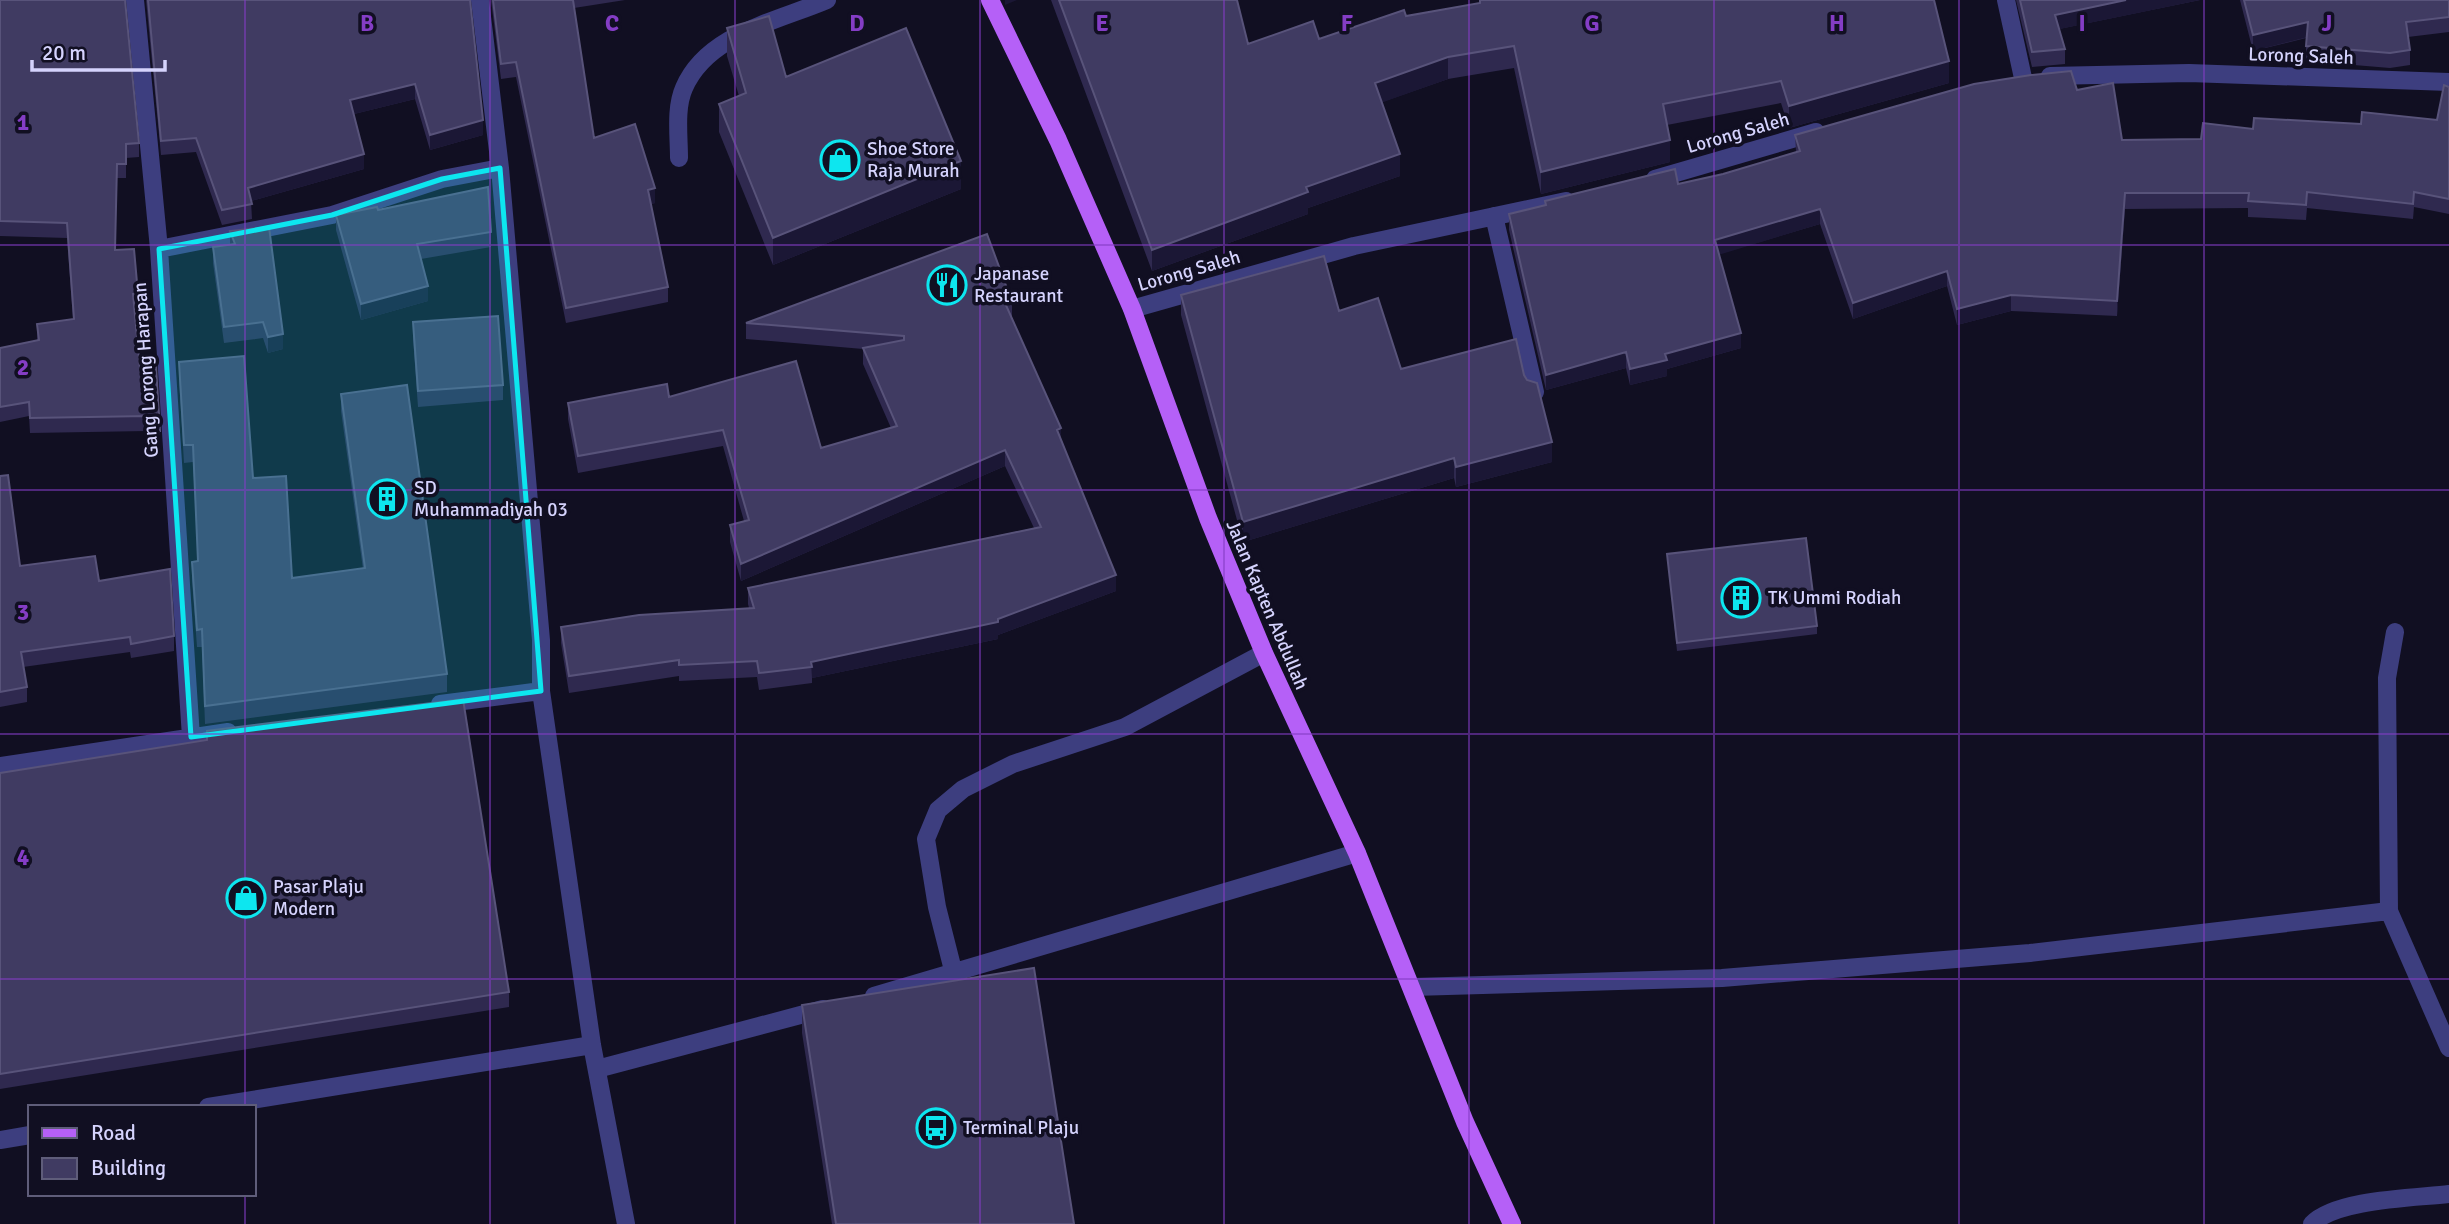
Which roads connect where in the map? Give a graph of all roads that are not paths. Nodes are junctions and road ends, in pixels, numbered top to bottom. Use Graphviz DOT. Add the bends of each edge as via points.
graph roads {
  1 [pos="135,0"];
  2 [pos="480,0"];
  3 [pos="827,0"];
  4 [pos="990,0"];
  5 [pos="2006,0"];
  6 [pos="2449,82"];
  7 [pos="1839,126"];
  8 [pos="679,158"];
  9 [pos="500,168"];
  10 [pos="1643,182"];
  11 [pos="1580,198"];
  12 [pos="1494,216"];
  13 [pos="159,248"];
  14 [pos="1132,309"];
  15 [pos="1535,391"];
  16 [pos="2395,632"];
  17 [pos="1264,653"];
  18 [pos="541,691"];
  19 [pos="420,707"];
  20 [pos="245,730"];
  21 [pos="191,737"];
  22 [pos="0,766"];
  23 [pos="1357,853"];
  24 [pos="2389,911"];
  25 [pos="954,974"];
  26 [pos="1413,987"];
  27 [pos="592,1045"];
  28 [pos="2449,1048"];
  29 [pos="597,1069"];
  30 [pos="220,1105"];
  31 [pos="28,1135"];
  32 [pos="0,1140"];
  33 [pos="2449,1194"];
  34 [pos="626,1224"];
  35 [pos="1511,1224"];
  36 [pos="2312,1224"];
  1 -- 13 [label="street, Gang Lorong Harapan"];
  2 -- 9 [label="street"];
  3 -- 8 [label="street" via="740,35 703,59 682,90"];
  4 -- 14 [label="main road, Jalan Kapten Abdullah"];
  5 -- 6 [label="street, Lorong Saleh" via="2016,79 2189,73"];
  7 -- 10 [label="street, Lorong Saleh"];
  9 -- 13 [label="street" via="442,179 332,215"];
  9 -- 18 [label="street" via="541,640"];
  11 -- 12 [label="street, Lorong Saleh"];
  12 -- 14 [label="street, Lorong Saleh" via="1354,246"];
  12 -- 15 [label="street"];
  13 -- 21 [label="street, Gang Lorong Harapan"];
  14 -- 17 [label="main road, Jalan Kapten Abdullah" via="1208,518"];
  16 -- 24 [label="street" via="2387,678"];
  17 -- 23 [label="main road, Jalan Kapten Abdullah"];
  17 -- 25 [label="street" via="1125,727 1013,764 963,789 938,810 926,838"];
  18 -- 19 [label="street"];
  18 -- 27 [label="street"];
  20 -- 21 [label="street"];
  21 -- 22 [label="street"];
  23 -- 25 [label="street"];
  23 -- 26 [label="main road, Jalan Kapten Abdullah"];
  24 -- 26 [label="street" via="2030,953 1722,978"];
  24 -- 28 [label="street"];
  25 -- 29 [label="street"];
  26 -- 35 [label="main road, Jalan Kapten Abdullah" via="1465,1122"];
  27 -- 29 [label="street"];
  27 -- 30 [label="street"];
  29 -- 34 [label="street"];
  31 -- 32 [label="street"];
  33 -- 36 [label="street" via="2350,1207"];
}
